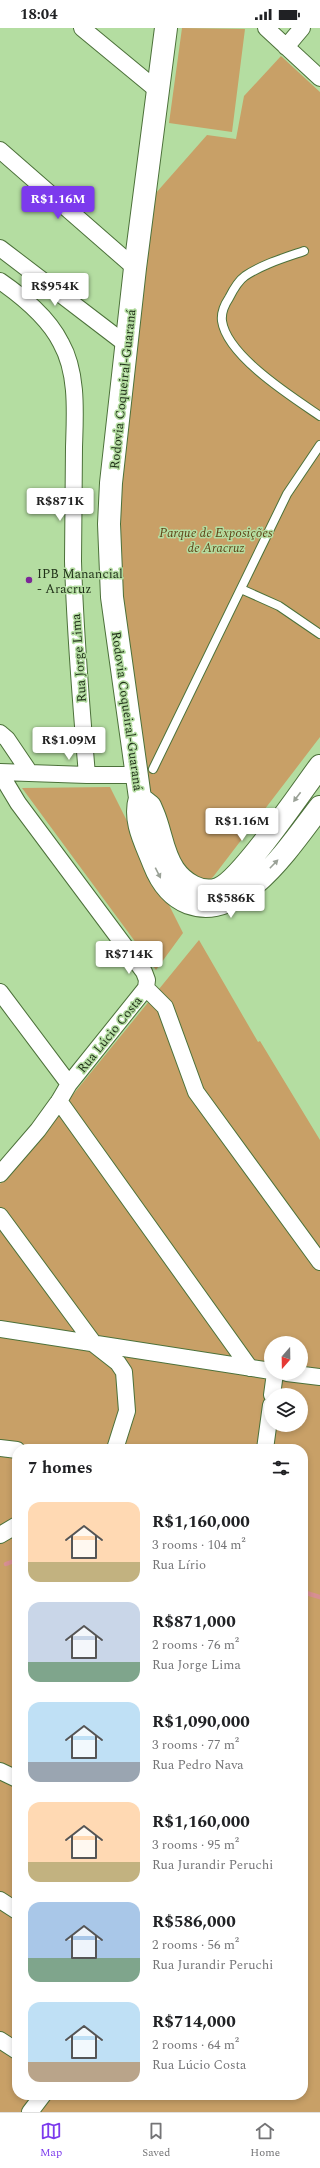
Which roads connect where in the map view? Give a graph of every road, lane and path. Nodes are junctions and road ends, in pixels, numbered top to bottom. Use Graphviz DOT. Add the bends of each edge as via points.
graph roads {
  1 [pos="82,28"];
  2 [pos="166,28"];
  3 [pos="266,28"];
  4 [pos="302,28"];
  5 [pos="286,47"];
  6 [pos="320,78"];
  7 [pos="157,90"];
  8 [pos="0,150"];
  9 [pos="0,248"];
  10 [pos="304,251"];
  11 [pos="135,268"];
  12 [pos="0,281"];
  13 [pos="127,345"];
  14 [pos="320,416"];
  15 [pos="320,445"];
  16 [pos="241,590"];
  17 [pos="320,634"];
  18 [pos="0,733"];
  19 [pos="320,766"];
  20 [pos="0,772"];
  21 [pos="145,772"];
  22 [pos="30,773"];
  23 [pos="87,776"];
  24 [pos="320,807"];
  25 [pos="151,835"];
  26 [pos="146,988"];
  27 [pos="0,992"];
  28 [pos="69,1084"];
  29 [pos="60,1101"];
  30 [pos="0,1174"];
  31 [pos="0,1216"];
  32 [pos="320,1262"];
  33 [pos="0,1329"];
  34 [pos="95,1345"];
  35 [pos="250,1368"];
  36 [pos="264,1370"];
  37 [pos="308,1375"];
  38 [pos="320,1376"];
  39 [pos="268,1432"];
  40 [pos="117,1444"];
  41 [pos="267,1444"];
  42 [pos="0,1448"];
  43 [pos="12,1449"];
  44 [pos="12,1528"];
  45 [pos="0,1535"];
  46 [pos="0,1771"];
  47 [pos="12,1777"];
  48 [pos="0,1900"];
  49 [pos="12,1908"];
  50 [pos="0,2040"];
  51 [pos="12,2048"];
  52 [pos="39,2100"];
  53 [pos="30,2112"];
  1 -- 7 [label="street"];
  2 -- 7 [label="street, Rodovia Coqueiral-Guaraná"];
  3 -- 5 [label="street"];
  4 -- 5 [label="street"];
  5 -- 6 [label="street"];
  7 -- 11 [label="street, Rodovia Coqueiral-Guaraná"];
  8 -- 11 [label="street"];
  9 -- 13 [label="street"];
  10 -- 14 [label="lane" via="267,264 244,277 233,289 221,320 234,348 275,384"];
  11 -- 13 [label="street, Rodovia Coqueiral-Guaraná"];
  12 -- 23 [label="street, Rua Jorge Lima" via="17,293 44,320 62,343 71,372 75,408 73,561 76,640"];
  13 -- 21 [label="street, Rodovia Coqueiral-Guaraná" via="111,483 112,597"];
  15 -- 16 [label="lane" via="288,494"];
  16 -- 17 [label="lane" via="279,606"];
  16 -- 21 [label="lane"];
  18 -- 22 [label="street"];
  19 -- 25 [label="street, one-way" via="247,863 234,878 218,890 201,890 182,879"];
  20 -- 22 [label="street"];
  20 -- 26 [label="street, Rua Lúcio Costa" via="18,803 144,972"];
  21 -- 23 [label="street"];
  21 -- 25 [label="street, Rodovia Coqueiral-Guaraná" via="137,815"];
  22 -- 23 [label="street"];
  25 -- 24 [label="street, one-way" via="156,869 169,891 193,904 217,906 239,897 262,876 286,851"];
  26 -- 28 [label="street, Rua Lúcio Costa"];
  26 -- 32 [label="street" via="165,1007 196,1092"];
  27 -- 28 [label="street"];
  28 -- 29 [label="street, Rua Lúcio Costa"];
  29 -- 30 [label="street, Rua Lúcio Costa"];
  29 -- 35 [label="street"];
  31 -- 34 [label="street"];
  33 -- 34 [label="street"];
  34 -- 35 [label="street"];
  34 -- 40 [label="street" via="118,1363 124,1372 127,1411"];
  35 -- 36 [label="street"];
  37 -- 38 [label="street"];
  39 -- 41 [label="street"];
  42 -- 43 [label="street"];
  44 -- 45 [label="street"];
  46 -- 47 [label="street"];
  48 -- 49 [label="street"];
  50 -- 51 [label="street"];
  52 -- 53 [label="street"];
}
